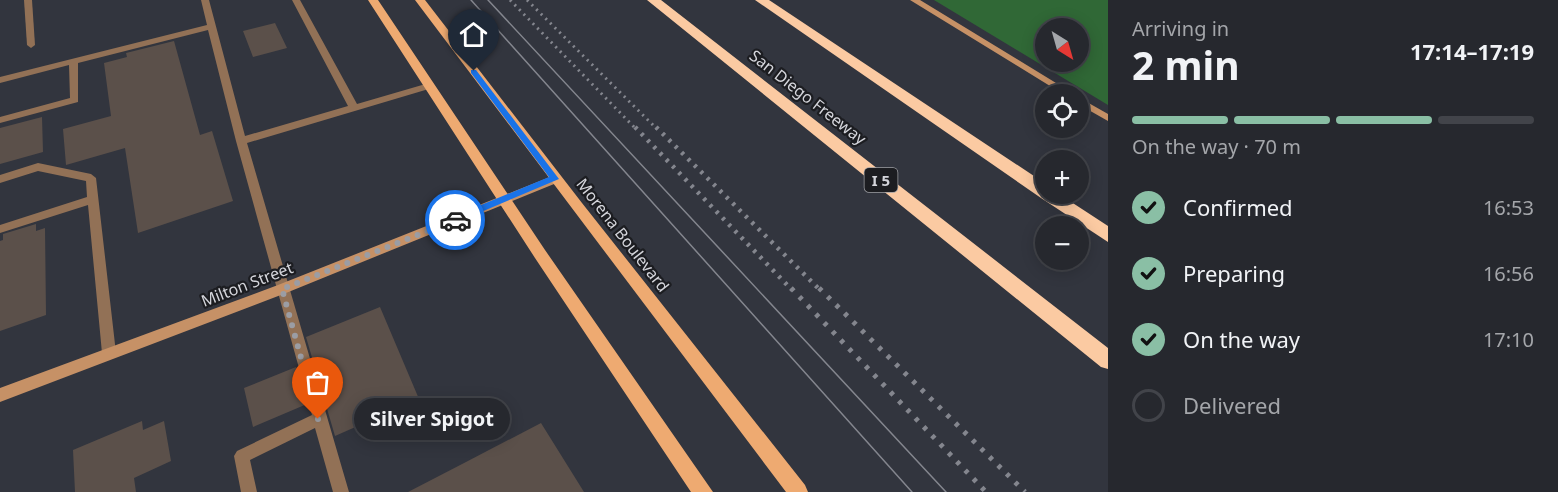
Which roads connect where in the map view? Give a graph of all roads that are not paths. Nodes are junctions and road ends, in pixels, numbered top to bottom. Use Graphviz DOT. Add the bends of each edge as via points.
graph roads {
  1 [pos="28,0"];
  2 [pos="205,0"];
  3 [pos="296,0"];
  4 [pos="373,0"];
  5 [pos="420,0"];
  6 [pos="653,0"];
  7 [pos="761,0"];
  8 [pos="914,0"];
  9 [pos="211,27"];
  10 [pos="31,45"];
  11 [pos="73,62"];
  12 [pos="0,80"];
  13 [pos="1053,84"];
  14 [pos="429,86"];
  15 [pos="1089,107"];
  16 [pos="354,108"];
  17 [pos="1108,118"];
  18 [pos="0,120"];
  19 [pos="241,141"];
  20 [pos="0,178"];
  21 [pos="555,179"];
  22 [pos="1035,186"];
  23 [pos="504,199"];
  24 [pos="93,200"];
  25 [pos="1062,204"];
  26 [pos="0,229"];
  27 [pos="1108,235"];
  28 [pos="282,289"];
  29 [pos="109,353"];
  30 [pos="1108,360"];
  31 [pos="0,394"];
  32 [pos="318,419"];
  33 [pos="249,492"];
  34 [pos="341,492"];
  35 [pos="703,492"];
  36 [pos="798,492"];
  1 -- 10 [label="street"];
  2 -- 9 [label="street"];
  3 -- 16 [label="street"];
  4 -- 14 [label="main road"];
  5 -- 21 [label="main road, Morena Boulevard"];
  6 -- 30 [label="highway, San Diego Freeway / I 5"];
  7 -- 22 [label="highway"];
  8 -- 13 [label="main road"];
  9 -- 11 [label="street"];
  9 -- 19 [label="street"];
  11 -- 12 [label="street"];
  11 -- 18 [label="street" via="75,100"];
  14 -- 16 [label="street"];
  14 -- 23 [label="main road"];
  15 -- 17 [label="main road"];
  16 -- 19 [label="street"];
  19 -- 28 [label="street"];
  20 -- 24 [label="street" via="38,167 90,178"];
  21 -- 23 [label="main road, Milton Street"];
  21 -- 36 [label="main road, Morena Boulevard"];
  23 -- 28 [label="main road, Milton Street"];
  23 -- 35 [label="main road"];
  24 -- 26 [label="street"];
  24 -- 29 [label="street"];
  25 -- 27 [label="highway"];
  28 -- 29 [label="main road, Milton Street"];
  28 -- 32 [label="street"];
  29 -- 31 [label="main road, Milton Street"];
  32 -- 33 [label="street" via="242,456"];
  32 -- 34 [label="street"];
}
